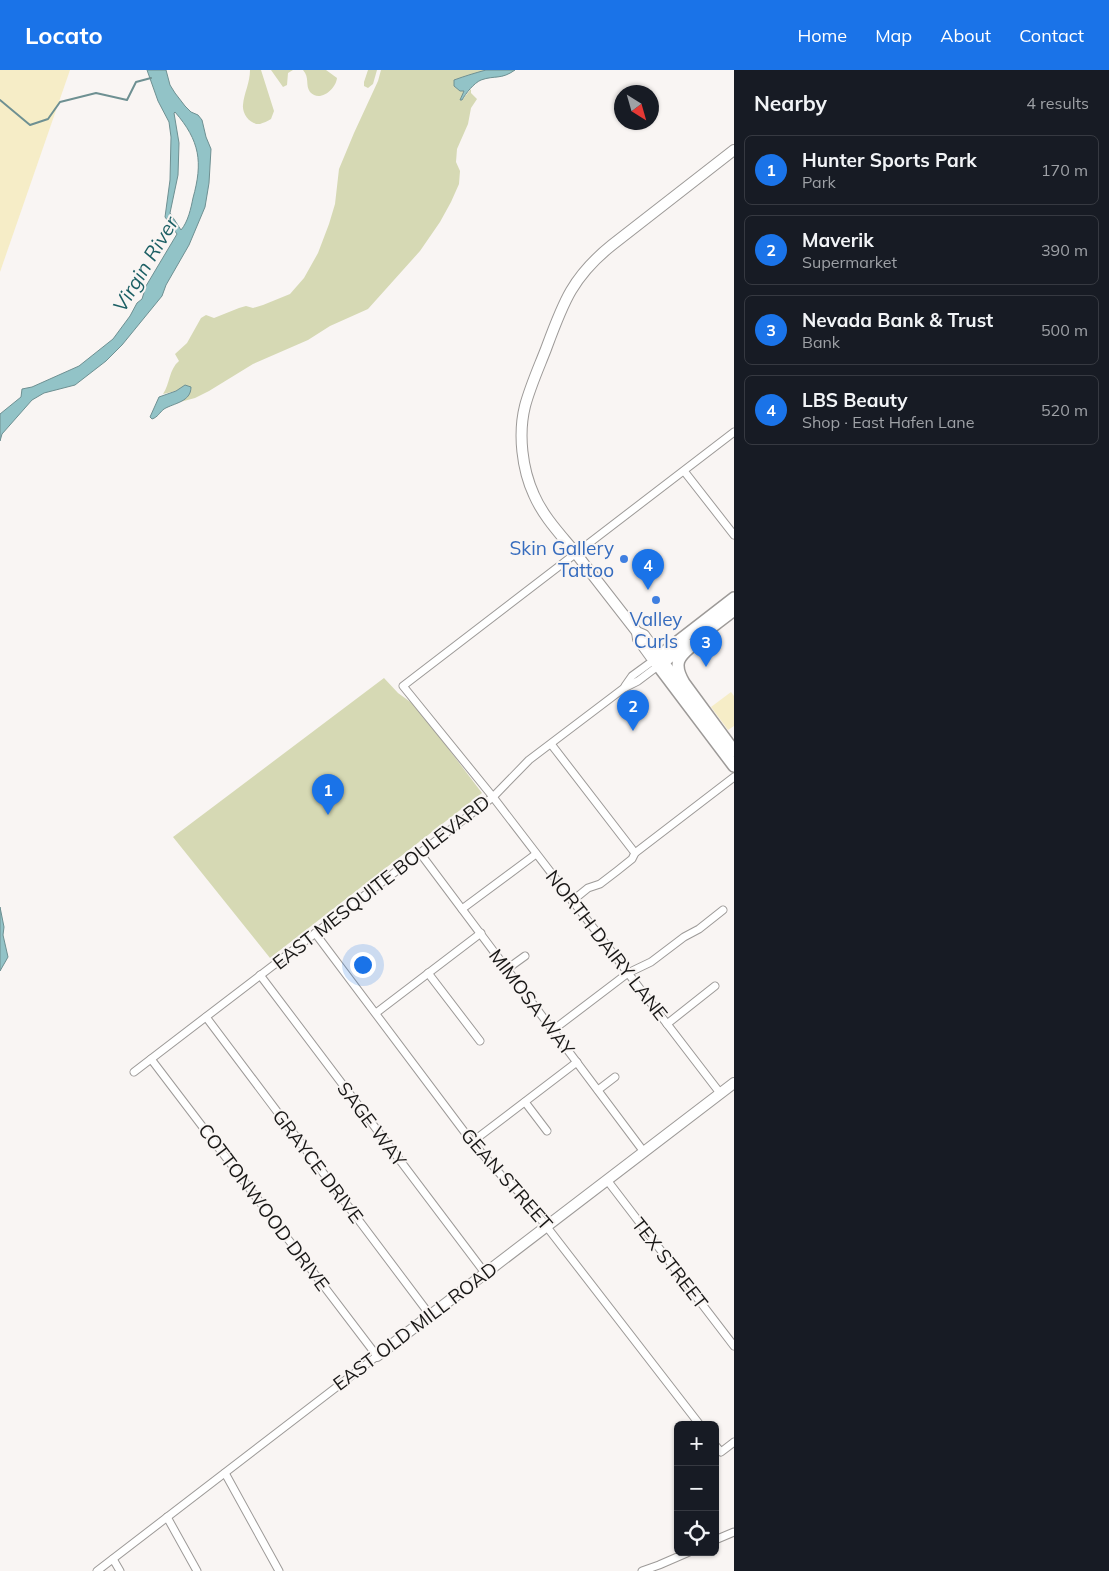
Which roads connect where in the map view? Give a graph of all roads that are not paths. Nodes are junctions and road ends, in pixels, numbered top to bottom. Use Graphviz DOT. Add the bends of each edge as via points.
graph roads {
  1 [pos="734,150"];
  2 [pos="734,432"];
  3 [pos="684,471"];
  4 [pos="734,536"];
  5 [pos="576,554"];
  6 [pos="734,598"];
  7 [pos="734,610"];
  8 [pos="704,633"];
  9 [pos="658,661"];
  10 [pos="696,702"];
  11 [pos="551,744"];
  12 [pos="734,751"];
  13 [pos="734,766"];
  14 [pos="734,778"];
  15 [pos="492,797"];
  16 [pos="420,852"];
  17 [pos="635,852"];
  18 [pos="536,854"];
  19 [pos="572,901"];
  20 [pos="462,909"];
  21 [pos="723,910"];
  22 [pos="315,933"];
  23 [pos="481,933"];
  24 [pos="525,956"];
  25 [pos="507,969"];
  26 [pos="428,973"];
  27 [pos="628,973"];
  28 [pos="260,975"];
  29 [pos="715,986"];
  30 [pos="376,1013"];
  31 [pos="206,1017"];
  32 [pos="667,1024"];
  33 [pos="553,1030"];
  34 [pos="480,1041"];
  35 [pos="151,1059"];
  36 [pos="577,1062"];
  37 [pos="134,1072"];
  38 [pos="615,1077"];
  39 [pos="734,1083"];
  40 [pos="598,1090"];
  41 [pos="720,1094"];
  42 [pos="525,1102"];
  43 [pos="548,1131"];
  44 [pos="472,1142"];
  45 [pos="644,1152"];
  46 [pos="606,1180"];
  47 [pos="547,1226"];
  48 [pos="485,1273"];
  49 [pos="430,1315"];
  50 [pos="734,1346"];
  51 [pos="377,1356"];
  52 [pos="697,1421"];
  53 [pos="734,1442"];
  54 [pos="719,1450"];
  55 [pos="225,1473"];
  56 [pos="167,1517"];
  57 [pos="734,1532"];
  58 [pos="719,1538"];
  59 [pos="679,1556"];
  60 [pos="113,1559"];
  61 [pos="97,1571"];
  62 [pos="120,1571"];
  63 [pos="197,1571"];
  64 [pos="279,1571"];
  65 [pos="642,1571"];
  1 -- 5 [label="main road" via="597,256 568,294 560,313 525,406 523,450 527,476 535,497"];
  2 -- 3 [label="street"];
  3 -- 4 [label="street"];
  3 -- 5 [label="street"];
  5 -- 9 [label="main road" via="637,632 644,635"];
  5 -- 15 [label="street, NORTH DAIRY LANE" via="403,686"];
  6 -- 9 [label="main road, EAST MESQUITE BOULEVARD"];
  7 -- 8 [label="main road, EAST MESQUITE BOULEVARD"];
  8 -- 9 [label="main road, EAST MESQUITE BOULEVARD"];
  8 -- 10 [label="main road" via="684,652 678,664 681,677"];
  9 -- 10 [label="main road"];
  9 -- 11 [label="street, EAST MESQUITE BOULEVARD" via="632,676 624,688"];
  9 -- 13 [label="main road"];
  10 -- 12 [label="main road"];
  11 -- 15 [label="street, EAST MESQUITE BOULEVARD"];
  11 -- 17 [label="street"];
  14 -- 17 [label="street"];
  15 -- 16 [label="street, EAST MESQUITE BOULEVARD"];
  15 -- 18 [label="street, NORTH DAIRY LANE"];
  16 -- 20 [label="street, MIMOSA WAY"];
  16 -- 22 [label="street, EAST MESQUITE BOULEVARD"];
  17 -- 19 [label="street" via="632,859 617,871"];
  18 -- 19 [label="street, NORTH DAIRY LANE"];
  18 -- 20 [label="street"];
  19 -- 27 [label="street, NORTH DAIRY LANE"];
  20 -- 23 [label="street, MIMOSA WAY"];
  21 -- 27 [label="street" via="651,962"];
  22 -- 28 [label="street, EAST MESQUITE BOULEVARD"];
  22 -- 30 [label="street, GEAN STREET"];
  23 -- 25 [label="street, MIMOSA WAY"];
  23 -- 26 [label="street"];
  24 -- 25 [label="street"];
  25 -- 33 [label="street, MIMOSA WAY"];
  26 -- 30 [label="street"];
  26 -- 34 [label="street"];
  27 -- 32 [label="street, NORTH DAIRY LANE"];
  27 -- 33 [label="street"];
  28 -- 31 [label="street, EAST MESQUITE BOULEVARD"];
  28 -- 48 [label="street, SAGE WAY"];
  29 -- 32 [label="street"];
  30 -- 44 [label="street, GEAN STREET"];
  31 -- 35 [label="street, EAST MESQUITE BOULEVARD"];
  31 -- 49 [label="street, GRAYCE DRIVE"];
  32 -- 41 [label="street, NORTH DAIRY LANE"];
  33 -- 36 [label="street, MIMOSA WAY"];
  35 -- 37 [label="street, EAST MESQUITE BOULEVARD"];
  35 -- 51 [label="street, COTTONWOOD DRIVE"];
  36 -- 40 [label="street, MIMOSA WAY"];
  36 -- 42 [label="street"];
  38 -- 40 [label="street"];
  39 -- 41 [label="main road, EAST OLD MILL ROAD"];
  40 -- 45 [label="street, MIMOSA WAY"];
  41 -- 45 [label="main road, EAST OLD MILL ROAD"];
  42 -- 43 [label="street"];
  42 -- 44 [label="street"];
  44 -- 47 [label="street, GEAN STREET"];
  45 -- 46 [label="main road, EAST OLD MILL ROAD"];
  46 -- 47 [label="main road, EAST OLD MILL ROAD"];
  46 -- 50 [label="street, TEX STREET"];
  47 -- 48 [label="main road, EAST OLD MILL ROAD"];
  47 -- 52 [label="street, GEAN STREET"];
  48 -- 49 [label="main road, EAST OLD MILL ROAD"];
  49 -- 51 [label="main road, EAST OLD MILL ROAD"];
  51 -- 55 [label="street, EAST OLD MILL ROAD"];
  53 -- 54 [label="street" via="721,1452"];
  55 -- 56 [label="street, EAST OLD MILL ROAD"];
  55 -- 64 [label="street"];
  56 -- 60 [label="street, EAST OLD MILL ROAD"];
  56 -- 63 [label="street"];
  57 -- 58 [label="street"];
  59 -- 65 [label="street"];
  60 -- 61 [label="street, EAST OLD MILL ROAD"];
  60 -- 62 [label="street"];
}
